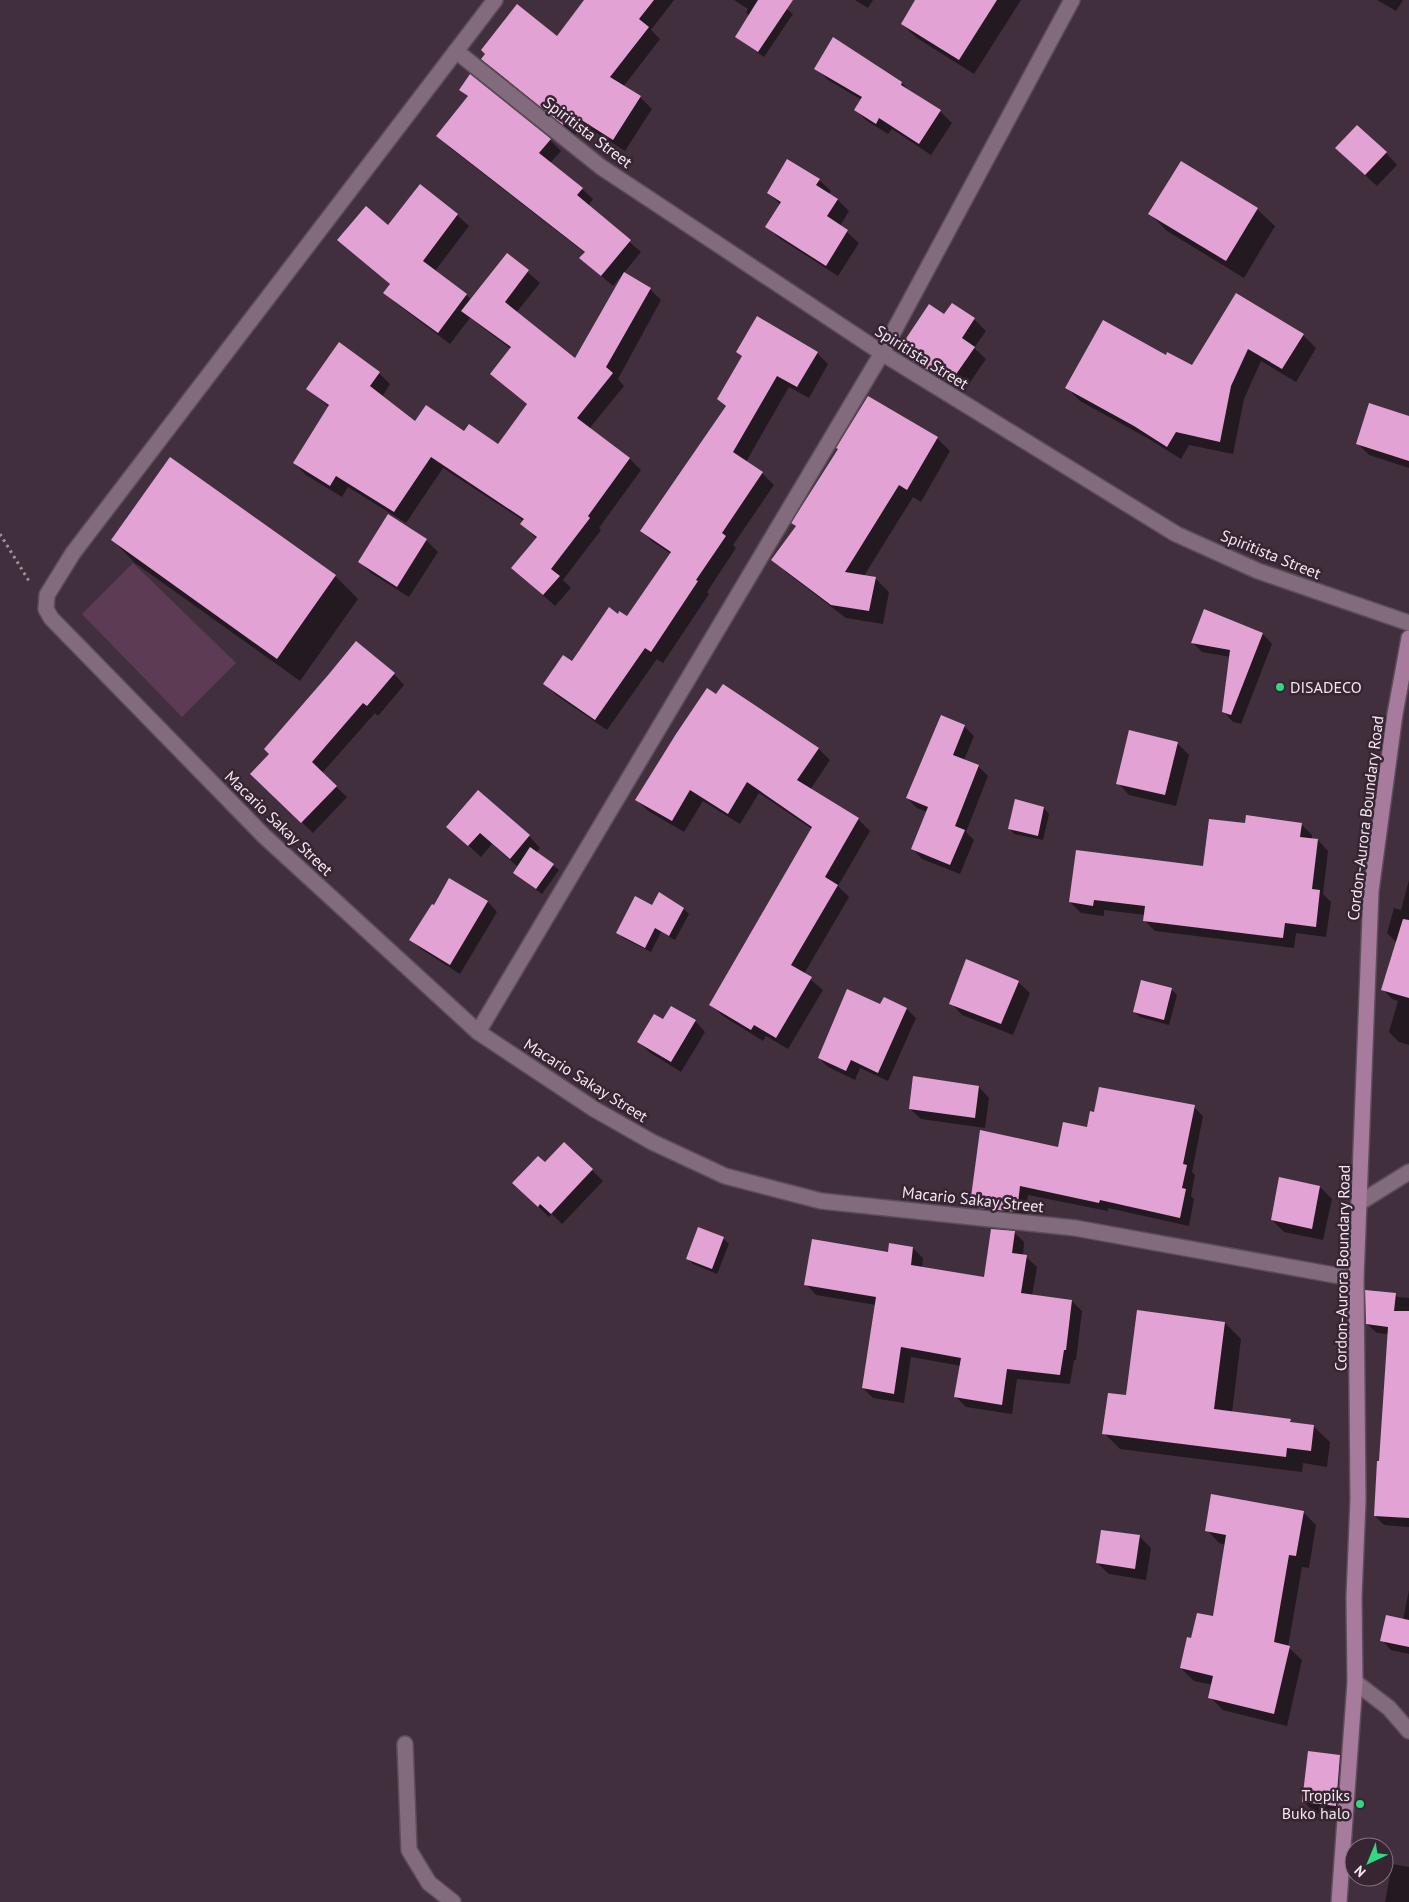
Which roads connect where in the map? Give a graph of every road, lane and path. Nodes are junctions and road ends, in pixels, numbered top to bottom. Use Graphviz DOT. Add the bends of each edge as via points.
graph roads {
  1 [pos="495,0"];
  2 [pos="1072,0"];
  3 [pos="456,50"];
  4 [pos="882,353"];
  5 [pos="0,534"];
  6 [pos="46,609"];
  7 [pos="1409,623"];
  8 [pos="1409,638"];
  9 [pos="478,1032"];
  10 [pos="1409,1172"];
  11 [pos="1359,1204"];
  12 [pos="1356,1279"];
  13 [pos="1355,1682"];
  14 [pos="1409,1731"];
  15 [pos="405,1744"];
  16 [pos="453,1902"];
  17 [pos="1339,1902"];
  1 -- 3 [label="street"];
  2 -- 4 [label="street"];
  3 -- 4 [label="street, Spiritista Street" via="601,167"];
  3 -- 6 [label="street" via="73,553 47,595"];
  4 -- 7 [label="street, Spiritista Street" via="1176,534 1258,571"];
  4 -- 9 [label="street"];
  5 -- 6 [label="path"];
  6 -- 9 [label="street, Macario Sakay Street" via="264,836"];
  8 -- 11 [label="main road, Cordon-Aurora Boundary Road" via="1395,714 1371,891"];
  9 -- 12 [label="street, Macario Sakay Street" via="594,1109 652,1142 725,1176 821,1201 1075,1228"];
  10 -- 11 [label="street"];
  11 -- 12 [label="main road, Cordon-Aurora Boundary Road"];
  12 -- 13 [label="main road, Cordon-Aurora Boundary Road" via="1358,1500"];
  13 -- 14 [label="street" via="1389,1708"];
  13 -- 17 [label="main road, Cordon-Aurora Boundary Road"];
  15 -- 16 [label="street" via="409,1850 429,1883"];
}
